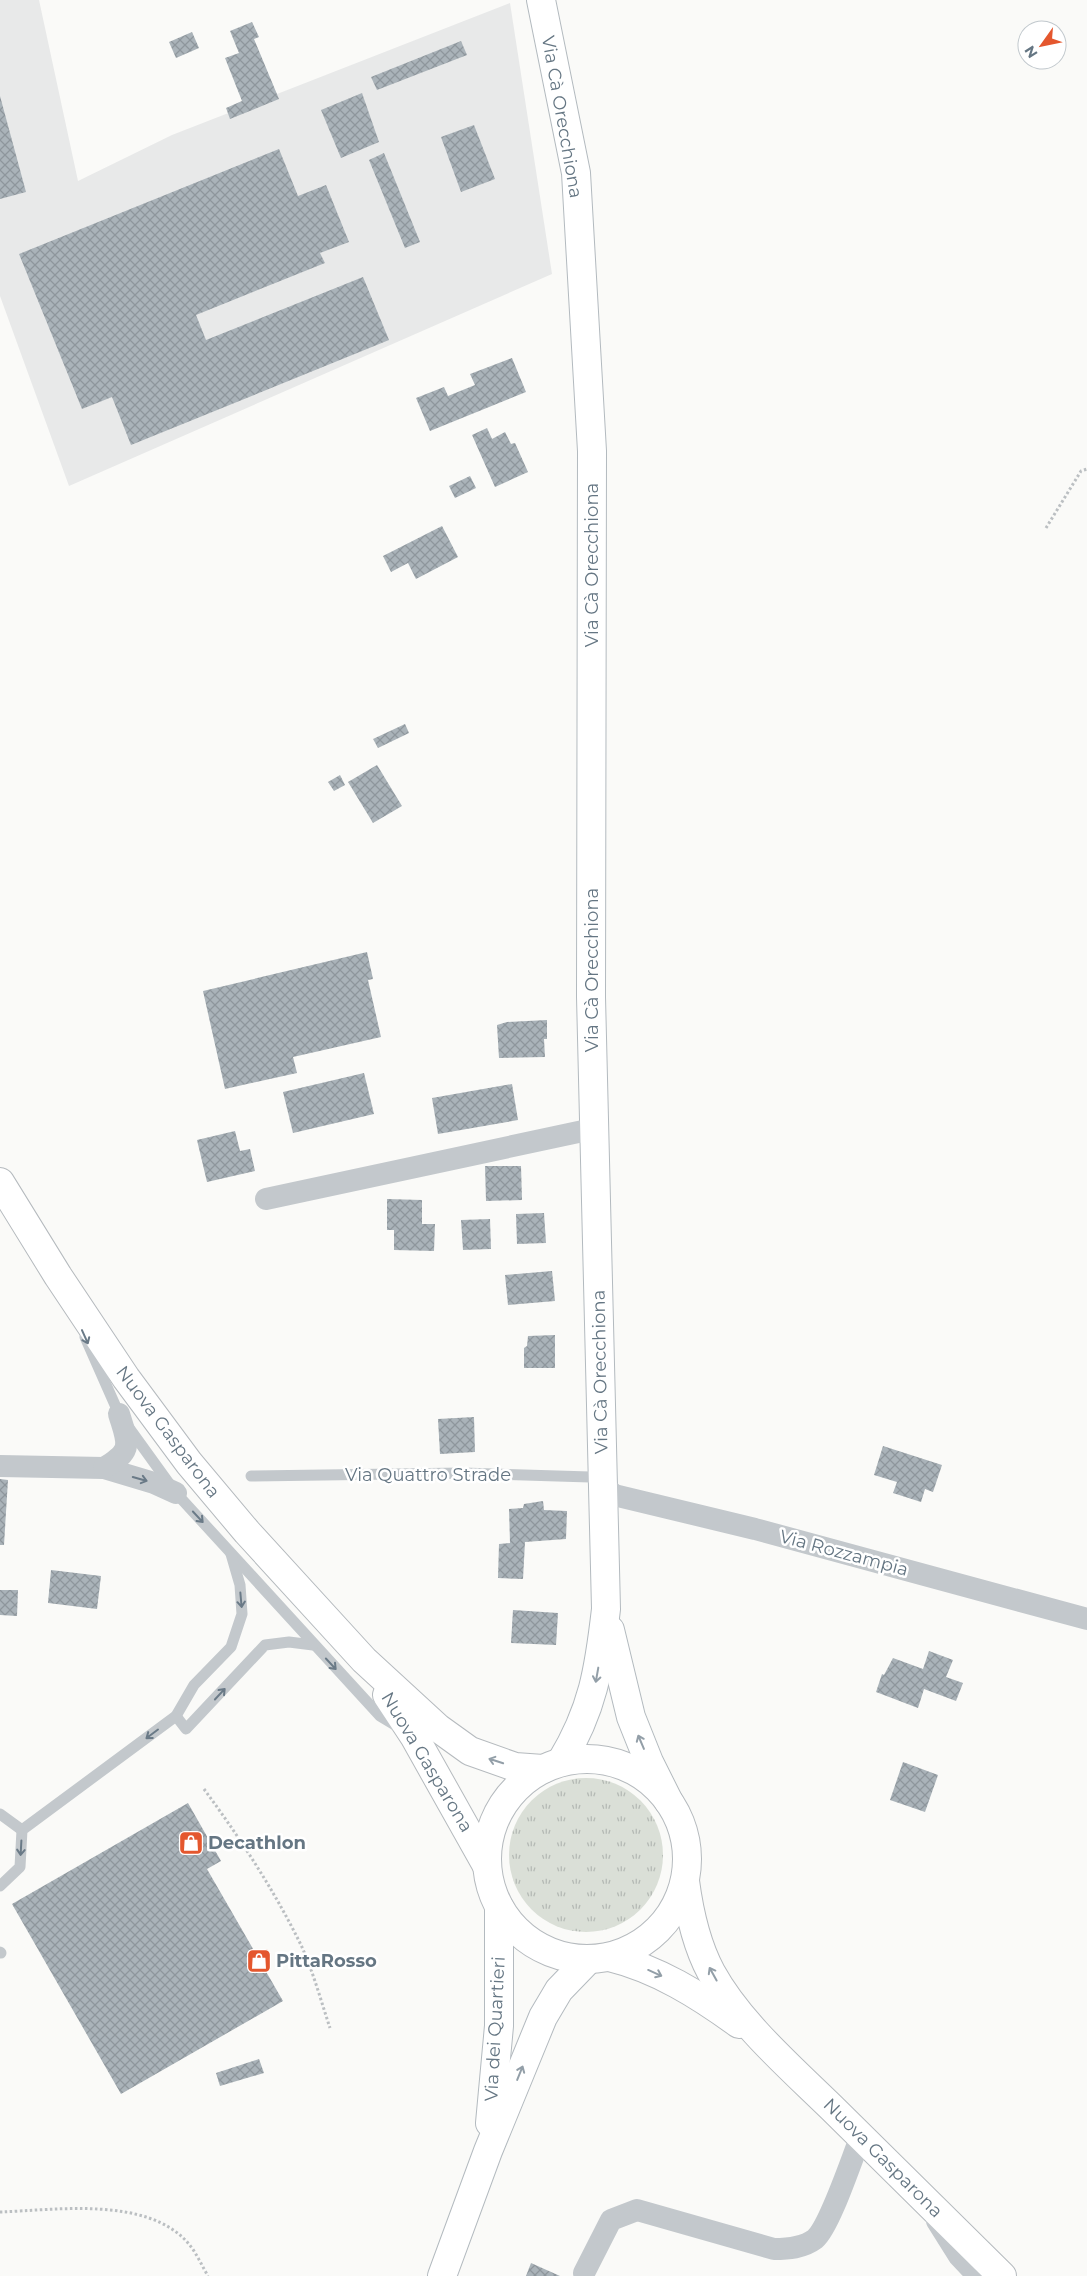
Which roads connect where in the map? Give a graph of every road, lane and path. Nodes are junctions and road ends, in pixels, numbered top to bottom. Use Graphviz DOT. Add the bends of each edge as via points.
graph roads {
  1 [pos="541,0"];
  2 [pos="1087,469"];
  3 [pos="1046,528"];
  4 [pos="595,1134"];
  5 [pos="0,1182"];
  6 [pos="266,1199"];
  7 [pos="58,1276"];
  8 [pos="119,1414"];
  9 [pos="0,1466"];
  10 [pos="104,1468"];
  11 [pos="251,1476"];
  12 [pos="603,1485"];
  13 [pos="176,1493"];
  14 [pos="231,1553"];
  15 [pos="606,1609"];
  16 [pos="1087,1619"];
  17 [pos="314,1644"];
  18 [pos="364,1660"];
  19 [pos="176,1716"];
  20 [pos="414,1736"];
  21 [pos="552,1766"];
  22 [pos="204,1789"];
  23 [pos="669,1802"];
  24 [pos="0,1814"];
  25 [pos="22,1830"];
  26 [pos="487,1866"];
  27 [pos="685,1879"];
  28 [pos="0,1886"];
  29 [pos="499,1907"];
  30 [pos="599,1959"];
  31 [pos="330,2028"];
  32 [pos="763,2041"];
  33 [pos="861,2136"];
  34 [pos="488,2151"];
  35 [pos="922,2196"];
  36 [pos="0,2212"];
  37 [pos="584,2273"];
  38 [pos="208,2276"];
  39 [pos="442,2276"];
  40 [pos="978,2276"];
  41 [pos="1002,2276"];
  1 -- 4 [label="main road, Via Cà Orecchiona" via="576,173 592,451 591,997"];
  2 -- 3 [label="path" via="1081,471"];
  4 -- 6 [label="street" via="583,1131"];
  4 -- 12 [label="main road, Via Cà Orecchiona"];
  5 -- 7 [label="main road, Nuova Gasparona"];
  7 -- 8 [label="lane, one-way"];
  7 -- 18 [label="main road, Nuova Gasparona" via="126,1378 217,1498"];
  8 -- 10 [label="street" via="128,1445 124,1454"];
  8 -- 13 [label="lane"];
  9 -- 10 [label="street"];
  10 -- 13 [label="street, one-way"];
  11 -- 12 [label="lane, Via Quattro Strade" via="463,1473 590,1477"];
  12 -- 15 [label="main road, Via Cà Orecchiona"];
  12 -- 16 [label="street, Via Rozzampia" via="614,1496 754,1529"];
  13 -- 14 [label="lane, one-way"];
  14 -- 17 [label="lane"];
  14 -- 19 [label="lane, one-way" via="240,1585 242,1614 239,1628 231,1647 194,1685"];
  15 -- 21 [label="main road, Via Cà Orecchiona, one-way" via="597,1681 576,1737"];
  23 -- 15 [label="main road, Via Cà Orecchiona, one-way" via="631,1716"];
  19 -- 17 [label="lane, one-way" via="186,1729 265,1645 289,1642"];
  17 -- 20 [label="lane, one-way" via="380,1716"];
  18 -- 20 [label="main road, Nuova Gasparona"];
  21 -- 18 [label="main road, Nuova Gasparona, one-way" via="515,1767 470,1751 438,1728"];
  19 -- 25 [label="lane, one-way"];
  20 -- 26 [label="main road, Nuova Gasparona"];
  21 -- 23 [label="main road, Nuova Gasparona" via="582,1759 622,1765 640,1774"];
  21 -- 26 [label="main road, Nuova Gasparona" via="519,1786 500,1809 490,1836"];
  22 -- 31 [label="path" via="235,1831 297,1938"];
  23 -- 27 [label="main road, Nuova Gasparona" via="681,1826 687,1852"];
  24 -- 25 [label="lane"];
  25 -- 28 [label="lane, one-way" via="20,1867"];
  26 -- 29 [label="main road, Nuova Gasparona"];
  27 -- 30 [label="main road, Nuova Gasparona" via="680,1898 659,1930 644,1942"];
  32 -- 27 [label="main road, Nuova Gasparona, one-way" via="710,1970 688,1904"];
  29 -- 30 [label="main road, Nuova Gasparona" via="511,1925 546,1951 567,1958"];
  29 -- 34 [label="main road, Via dei Quartieri" via="499,2026"];
  30 -- 32 [label="main road, Nuova Gasparona, one-way" via="637,1965 683,1986"];
  34 -- 30 [label="main road, Via dei Quartieri, one-way" via="551,2001 559,1990"];
  32 -- 33 [label="main road, Nuova Gasparona"];
  33 -- 35 [label="main road, Nuova Gasparona"];
  33 -- 37 [label="street" via="822,2231 808,2243 790,2249 774,2249 637,2210 611,2220"];
  34 -- 39 [label="main road, Via dei Quartieri"];
  35 -- 40 [label="street" via="959,2256"];
  35 -- 41 [label="main road, Nuova Gasparona"];
  36 -- 38 [label="path" via="106,2209 158,2220 188,2243"];
}
